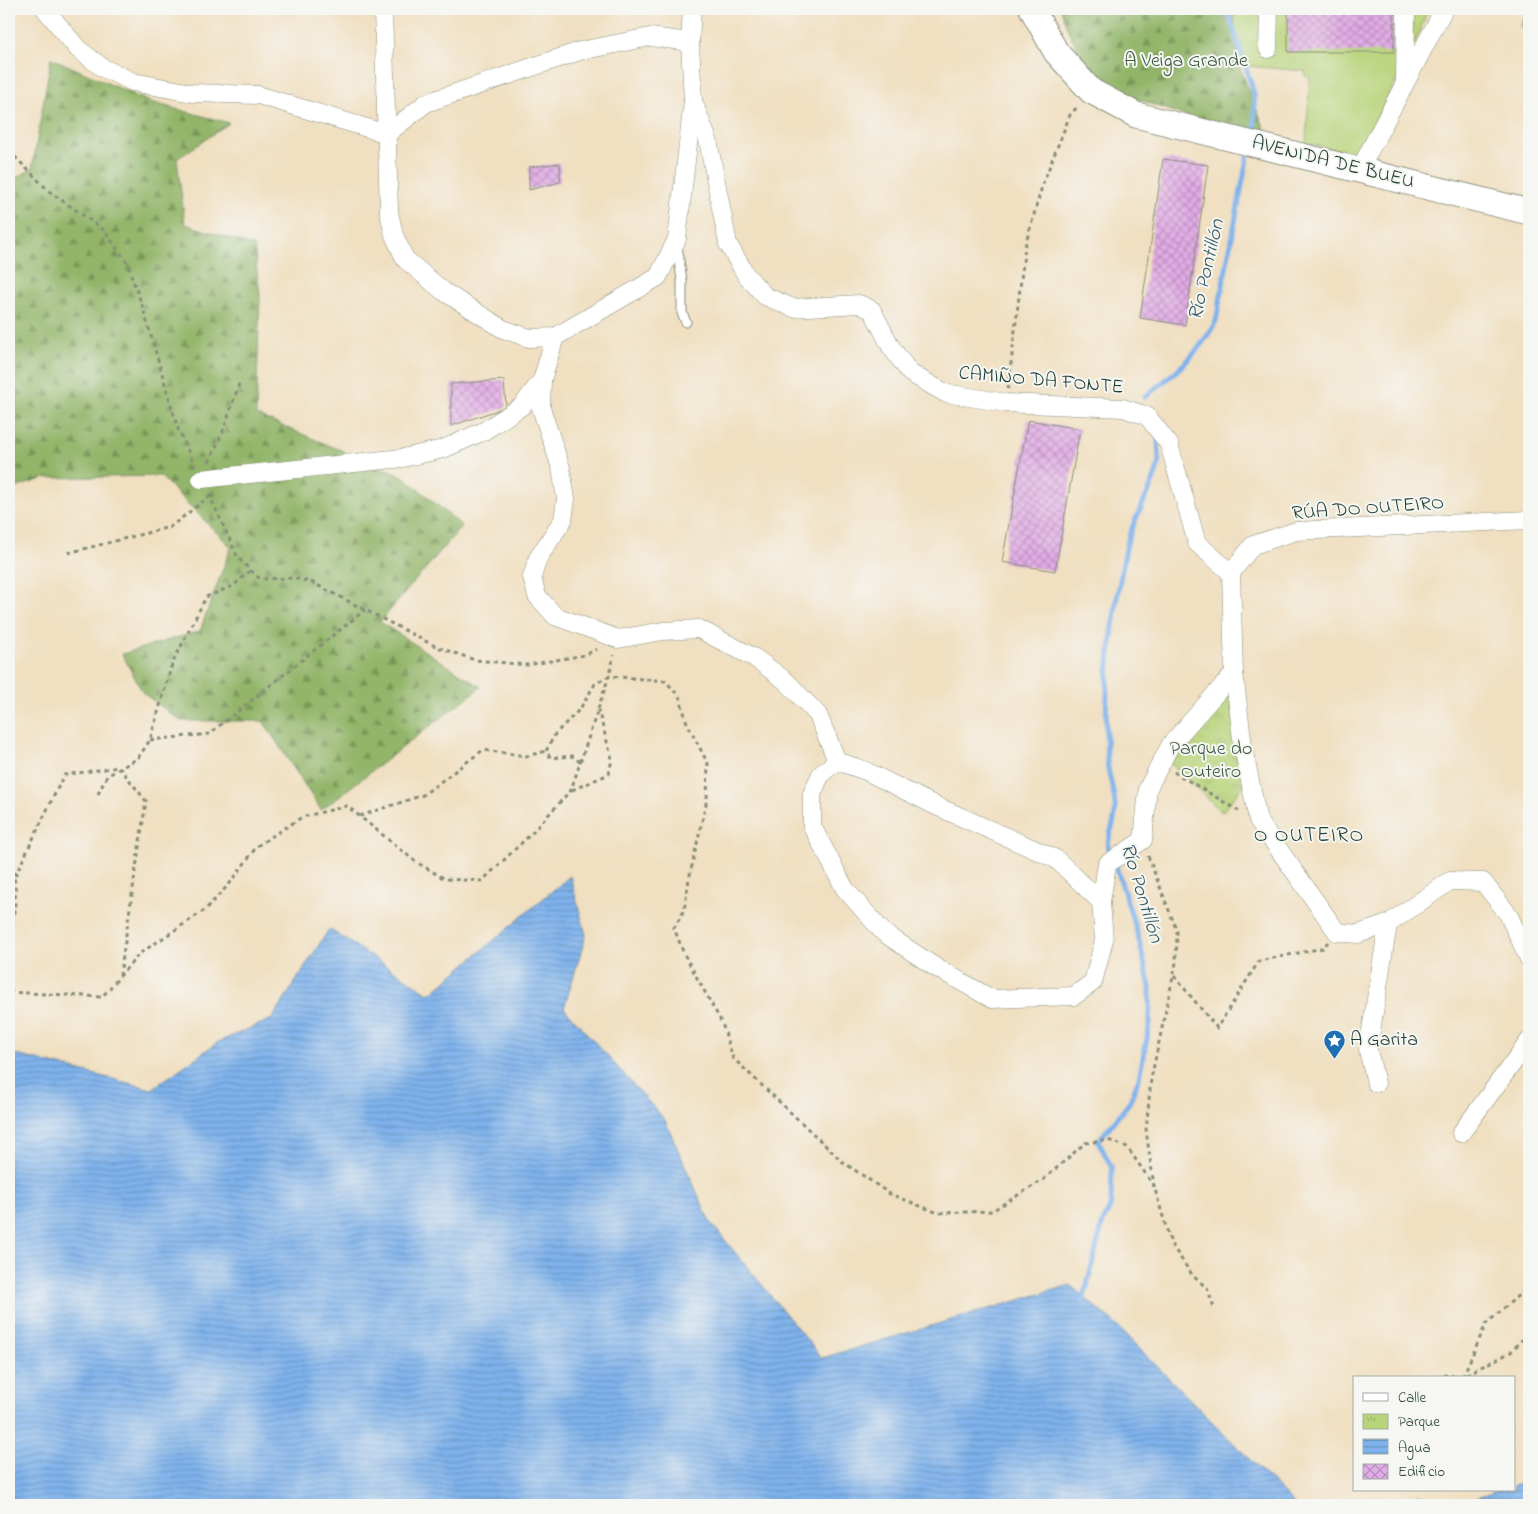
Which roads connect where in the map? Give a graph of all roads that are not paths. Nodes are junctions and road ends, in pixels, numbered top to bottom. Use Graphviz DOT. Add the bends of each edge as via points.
graph roads {
  1 [pos="45,9"];
  2 [pos="383,9"];
  3 [pos="692,9"];
  4 [pos="1032,9"];
  5 [pos="1269,9"];
  6 [pos="1406,9"];
  7 [pos="1444,9"];
  8 [pos="690,42"];
  9 [pos="1268,49"];
  10 [pos="1405,83"];
  11 [pos="693,101"];
  12 [pos="388,134"];
  13 [pos="1360,169"];
  14 [pos="1529,212"];
  15 [pos="677,239"];
  16 [pos="686,322"];
  17 [pos="555,337"];
  18 [pos="542,380"];
  19 [pos="201,479"];
  20 [pos="1529,520"];
  21 [pos="1231,573"];
  22 [pos="1234,673"];
  23 [pos="837,760"];
  24 [pos="1101,902"];
  25 [pos="1388,924"];
  26 [pos="1529,958"];
  27 [pos="1529,1041"];
  28 [pos="1376,1083"];
  29 [pos="1461,1134"];
  1 -- 12 [label="street" via="78,49 103,68 132,82 192,93 258,95"];
  2 -- 12 [label="street"];
  3 -- 8 [label="street"];
  4 -- 13 [label="main road, AVENIDA DE BUEU" via="1056,52 1091,91 1136,115"];
  5 -- 9 [label="street"];
  6 -- 10 [label="street"];
  7 -- 10 [label="street"];
  8 -- 11 [label="street"];
  8 -- 12 [label="street" via="650,37 580,51 426,103"];
  10 -- 13 [label="street"];
  11 -- 15 [label="street"];
  11 -- 21 [label="street, CAMIÑO DA FONTE" via="708,140 728,244 746,275 765,296 793,308 859,304 872,310 891,347 910,373 945,393 1006,403 1123,408 1147,416 1169,444 1197,543"];
  12 -- 17 [label="street" via="389,212 394,235 405,258 443,291 503,329 529,338"];
  13 -- 14 [label="main road, AVENIDA DE BUEU"];
  15 -- 16 [label="lane" via="682,313"];
  15 -- 17 [label="street" via="658,277"];
  17 -- 18 [label="street"];
  18 -- 19 [label="street" via="522,406 484,431 443,449 404,458"];
  18 -- 23 [label="street" via="541,408 561,468 566,499 563,520 538,558 532,577 537,596 555,616 618,639 662,631 700,629 755,658 787,682 818,715"];
  20 -- 21 [label="street, RÚA DO OUTEIRO" via="1296,532 1253,545"];
  21 -- 22 [label="street"];
  22 -- 24 [label="street" via="1171,744 1148,788 1143,840 1114,860"];
  22 -- 25 [label="street" via="1243,747 1258,820 1337,932 1358,934"];
  23 -- 24 [label="street" via="1056,859"];
  23 -- 24 [label="street" via="821,774 812,794 812,826 845,889 884,933 935,967 992,998 1074,996 1093,982 1104,940"];
  25 -- 26 [label="street" via="1450,881 1483,882 1508,914"];
  25 -- 28 [label="street" via="1368,1050"];
  27 -- 29 [label="street"];
}
